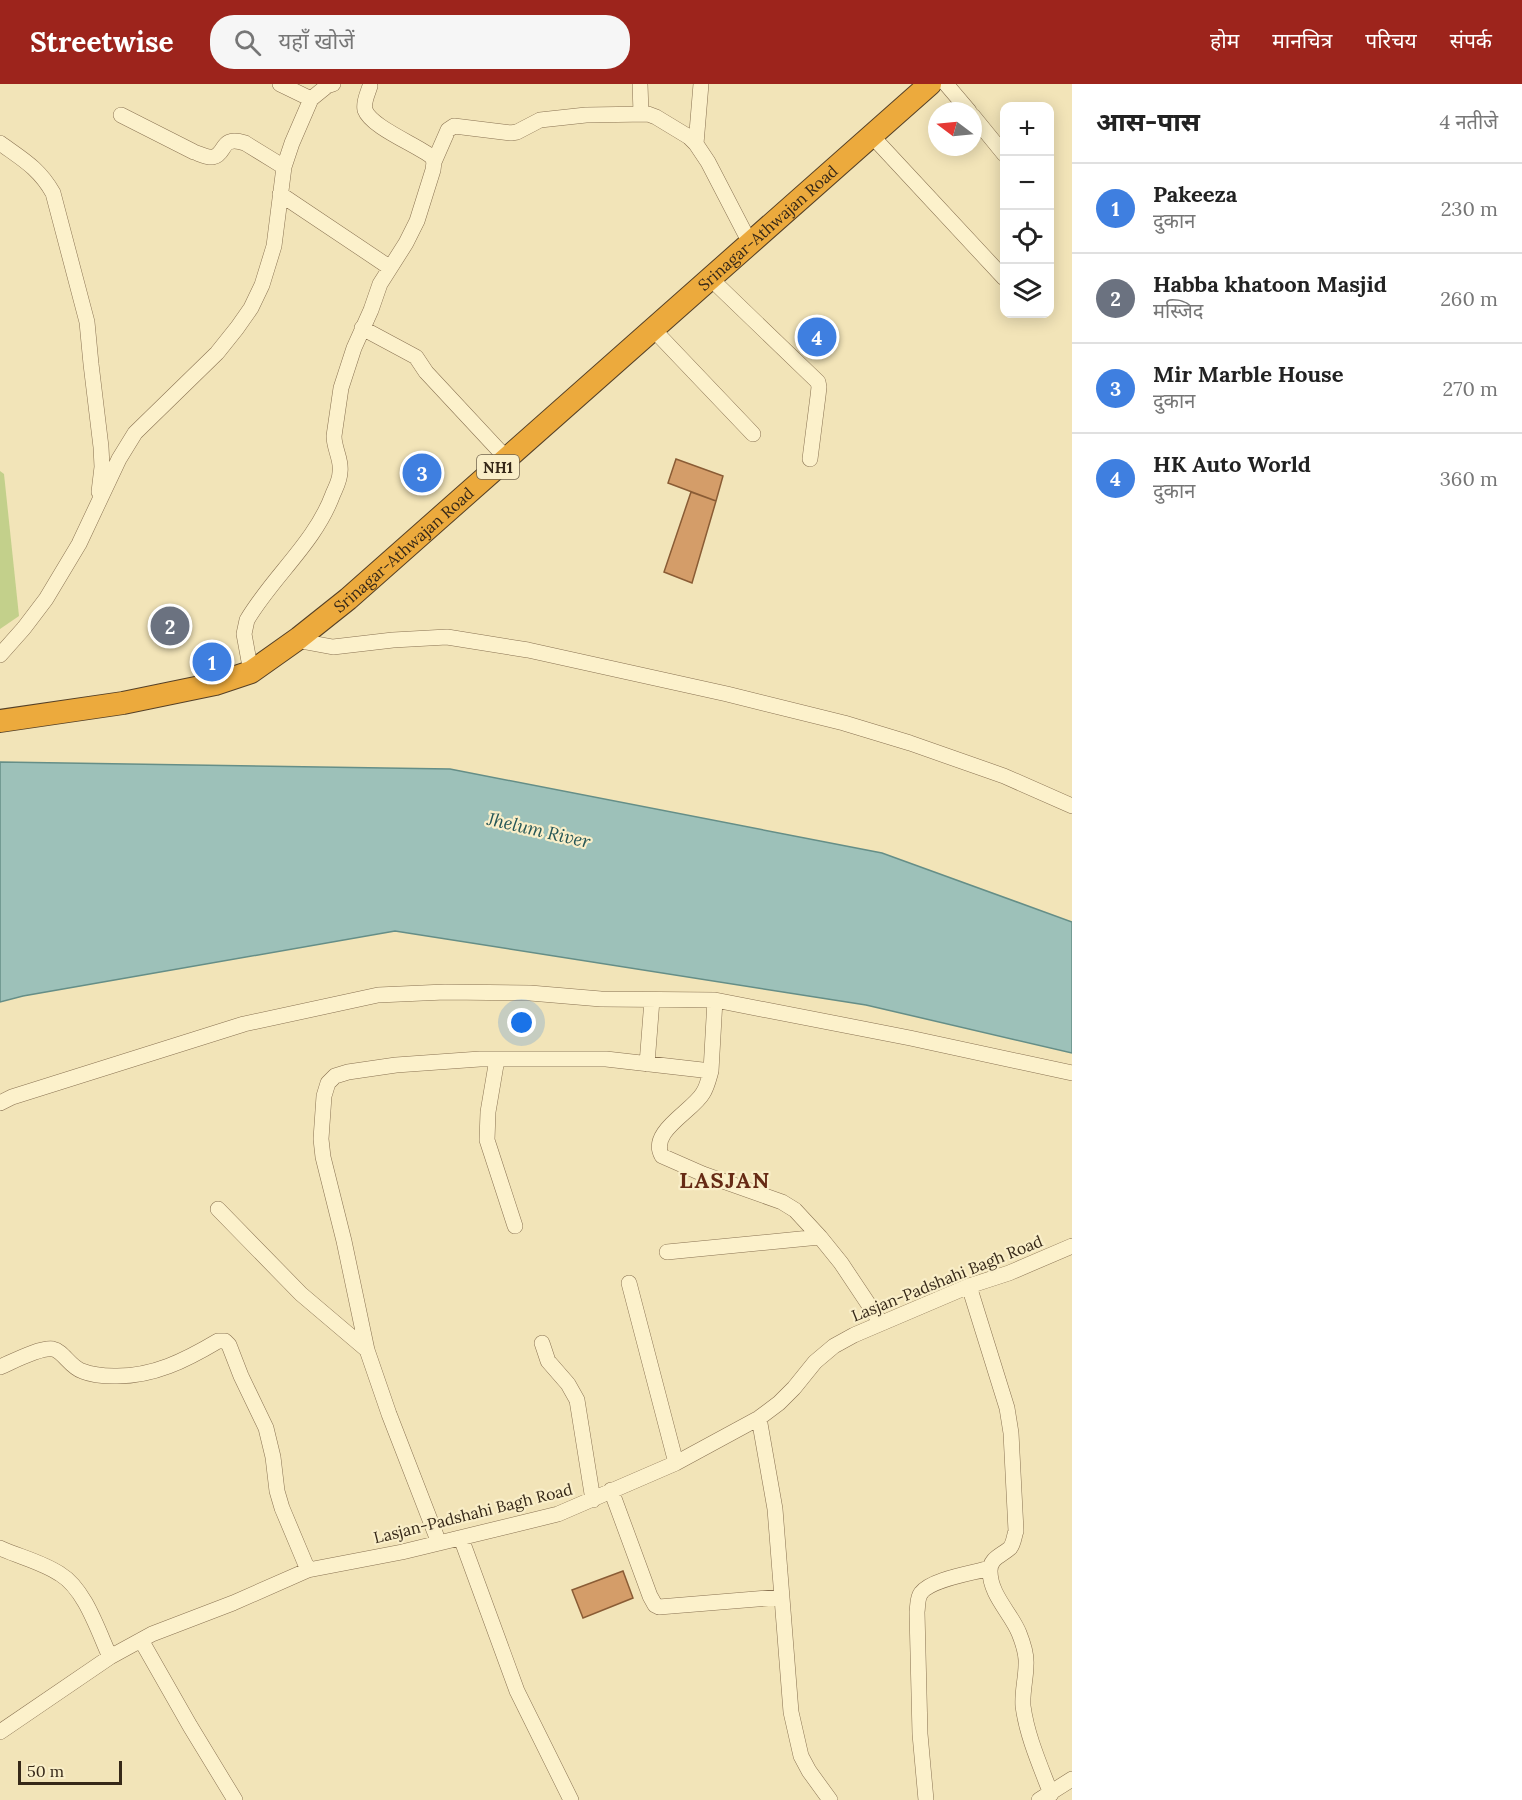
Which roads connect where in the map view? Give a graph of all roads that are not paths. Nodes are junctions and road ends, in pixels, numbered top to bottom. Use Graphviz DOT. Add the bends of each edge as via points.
graph roads {
  1 [pos="280,84"];
  2 [pos="333,84"];
  3 [pos="640,84"];
  4 [pos="701,84"];
  5 [pos="930,84"];
  6 [pos="946,84"];
  7 [pos="365,85"];
  8 [pos="311,99"];
  9 [pos="961,102"];
  10 [pos="641,113"];
  11 [pos="121,115"];
  12 [pos="982,127"];
  13 [pos="872,136"];
  14 [pos="0,142"];
  15 [pos="696,144"];
  16 [pos="1000,148"];
  17 [pos="434,162"];
  18 [pos="284,167"];
  19 [pos="280,194"];
  20 [pos="750,243"];
  21 [pos="389,267"];
  22 [pos="1000,273"];
  23 [pos="710,278"];
  24 [pos="362,328"];
  25 [pos="652,329"];
  26 [pos="753,434"];
  27 [pos="507,459"];
  28 [pos="810,459"];
  29 [pos="97,504"];
  30 [pos="299,638"];
  31 [pos="0,655"];
  32 [pos="251,672"];
  33 [pos="0,721"];
  34 [pos="1072,806"];
  35 [pos="651,1000"];
  36 [pos="715,1000"];
  37 [pos="497,1059"];
  38 [pos="647,1064"];
  39 [pos="711,1071"];
  40 [pos="1072,1073"];
  41 [pos="0,1103"];
  42 [pos="218,1209"];
  43 [pos="515,1226"];
  44 [pos="820,1237"];
  45 [pos="1072,1246"];
  46 [pos="667,1252"];
  47 [pos="629,1283"];
  48 [pos="969,1286"];
  49 [pos="881,1323"];
  50 [pos="542,1343"];
  51 [pos="367,1350"];
  52 [pos="0,1367"];
  53 [pos="759,1418"];
  54 [pos="676,1463"];
  55 [pos="611,1490"];
  56 [pos="593,1500"];
  57 [pos="461,1538"];
  58 [pos="439,1543"];
  59 [pos="0,1548"];
  60 [pos="990,1569"];
  61 [pos="308,1570"];
  62 [pos="781,1597"];
  63 [pos="141,1641"];
  64 [pos="110,1657"];
  65 [pos="0,1732"];
  66 [pos="1072,1779"];
  67 [pos="1045,1797"];
  68 [pos="235,1800"];
  69 [pos="571,1800"];
  70 [pos="830,1800"];
  71 [pos="926,1800"];
  1 -- 8 [label="street"];
  2 -- 8 [label="street"];
  3 -- 10 [label="street"];
  4 -- 15 [label="street"];
  5 -- 13 [label="highway, Srinagar-Athwajan Road / NH1"];
  6 -- 9 [label="street"];
  7 -- 17 [label="street" via="364,104 369,116 426,152"];
  8 -- 18 [label="street"];
  10 -- 15 [label="street" via="656,117"];
  10 -- 17 [label="street" via="540,120 511,133 454,126 448,130"];
  11 -- 18 [label="street" via="212,158 225,144 238,141"];
  12 -- 16 [label="street"];
  13 -- 20 [label="highway, Srinagar-Athwajan Road / NH1"];
  13 -- 22 [label="street"];
  14 -- 29 [label="street" via="35,168 53,193 87,322 102,447"];
  15 -- 20 [label="street"];
  17 -- 21 [label="street" via="417,221"];
  18 -- 19 [label="street"];
  19 -- 21 [label="street"];
  19 -- 29 [label="street" via="274,246 251,308 217,353 135,433"];
  20 -- 23 [label="highway, Srinagar-Athwajan Road / NH1"];
  21 -- 24 [label="street"];
  23 -- 25 [label="highway, Srinagar-Athwajan Road / NH1"];
  23 -- 28 [label="street" via="818,382"];
  24 -- 27 [label="street" via="416,357"];
  24 -- 32 [label="street" via="339,398 334,436 340,465 338,482 321,522 247,620 244,634"];
  25 -- 26 [label="street"];
  25 -- 27 [label="highway, Srinagar-Athwajan Road / NH1"];
  27 -- 30 [label="highway, Srinagar-Athwajan Road / NH1"];
  29 -- 31 [label="street" via="79,544 46,599"];
  30 -- 32 [label="highway, Srinagar-Athwajan Road / NH1"];
  30 -- 34 [label="street" via="333,648 393,639 447,637 528,650 844,723 1004,776"];
  32 -- 33 [label="highway, Srinagar-Athwajan Road / NH1" via="215,684 123,703"];
  35 -- 36 [label="street"];
  35 -- 38 [label="street"];
  35 -- 41 [label="street" via="530,993 378,995 244,1024"];
  36 -- 39 [label="street"];
  36 -- 40 [label="street"];
  37 -- 38 [label="street" via="597,1058"];
  37 -- 43 [label="street" via="487,1140"];
  37 -- 51 [label="street" via="396,1065 348,1072 328,1083 321,1139 323,1157"];
  38 -- 39 [label="street"];
  39 -- 44 [label="street" via="704,1093 663,1134 662,1156 782,1202"];
  42 -- 51 [label="street" via="301,1294"];
  44 -- 46 [label="street"];
  44 -- 49 [label="street"];
  45 -- 48 [label="street, Lasjan-Padshahi Bagh Road"];
  47 -- 54 [label="street"];
  48 -- 49 [label="street, Lasjan-Padshahi Bagh Road"];
  48 -- 60 [label="street" via="1011,1433 1016,1531 1010,1548 994,1559"];
  49 -- 53 [label="street, Lasjan-Padshahi Bagh Road" via="834,1346 779,1403"];
  50 -- 56 [label="street" via="548,1361 577,1400"];
  51 -- 58 [label="street"];
  52 -- 61 [label="street" via="53,1349 88,1374 143,1375 225,1341 266,1428 282,1508"];
  53 -- 54 [label="street, Lasjan-Padshahi Bagh Road"];
  53 -- 62 [label="street" via="775,1509"];
  54 -- 55 [label="street, Lasjan-Padshahi Bagh Road"];
  55 -- 56 [label="street, Lasjan-Padshahi Bagh Road"];
  55 -- 62 [label="street" via="650,1596 659,1607"];
  56 -- 57 [label="street, Lasjan-Padshahi Bagh Road" via="558,1514"];
  57 -- 58 [label="street, Lasjan-Padshahi Bagh Road"];
  57 -- 69 [label="street" via="517,1692"];
  58 -- 61 [label="street, Lasjan-Padshahi Bagh Road"];
  59 -- 64 [label="street" via="62,1574 89,1611"];
  60 -- 67 [label="street" via="991,1581 1025,1649 1025,1719"];
  60 -- 71 [label="street" via="941,1581 921,1592 918,1599 918,1677"];
  61 -- 63 [label="street, Lasjan-Padshahi Bagh Road"];
  62 -- 70 [label="street" via="796,1742 809,1771"];
  63 -- 64 [label="street, Lasjan-Padshahi Bagh Road"];
  63 -- 68 [label="street"];
  64 -- 65 [label="street, Lasjan-Padshahi Bagh Road"];
  66 -- 67 [label="street"];
}
